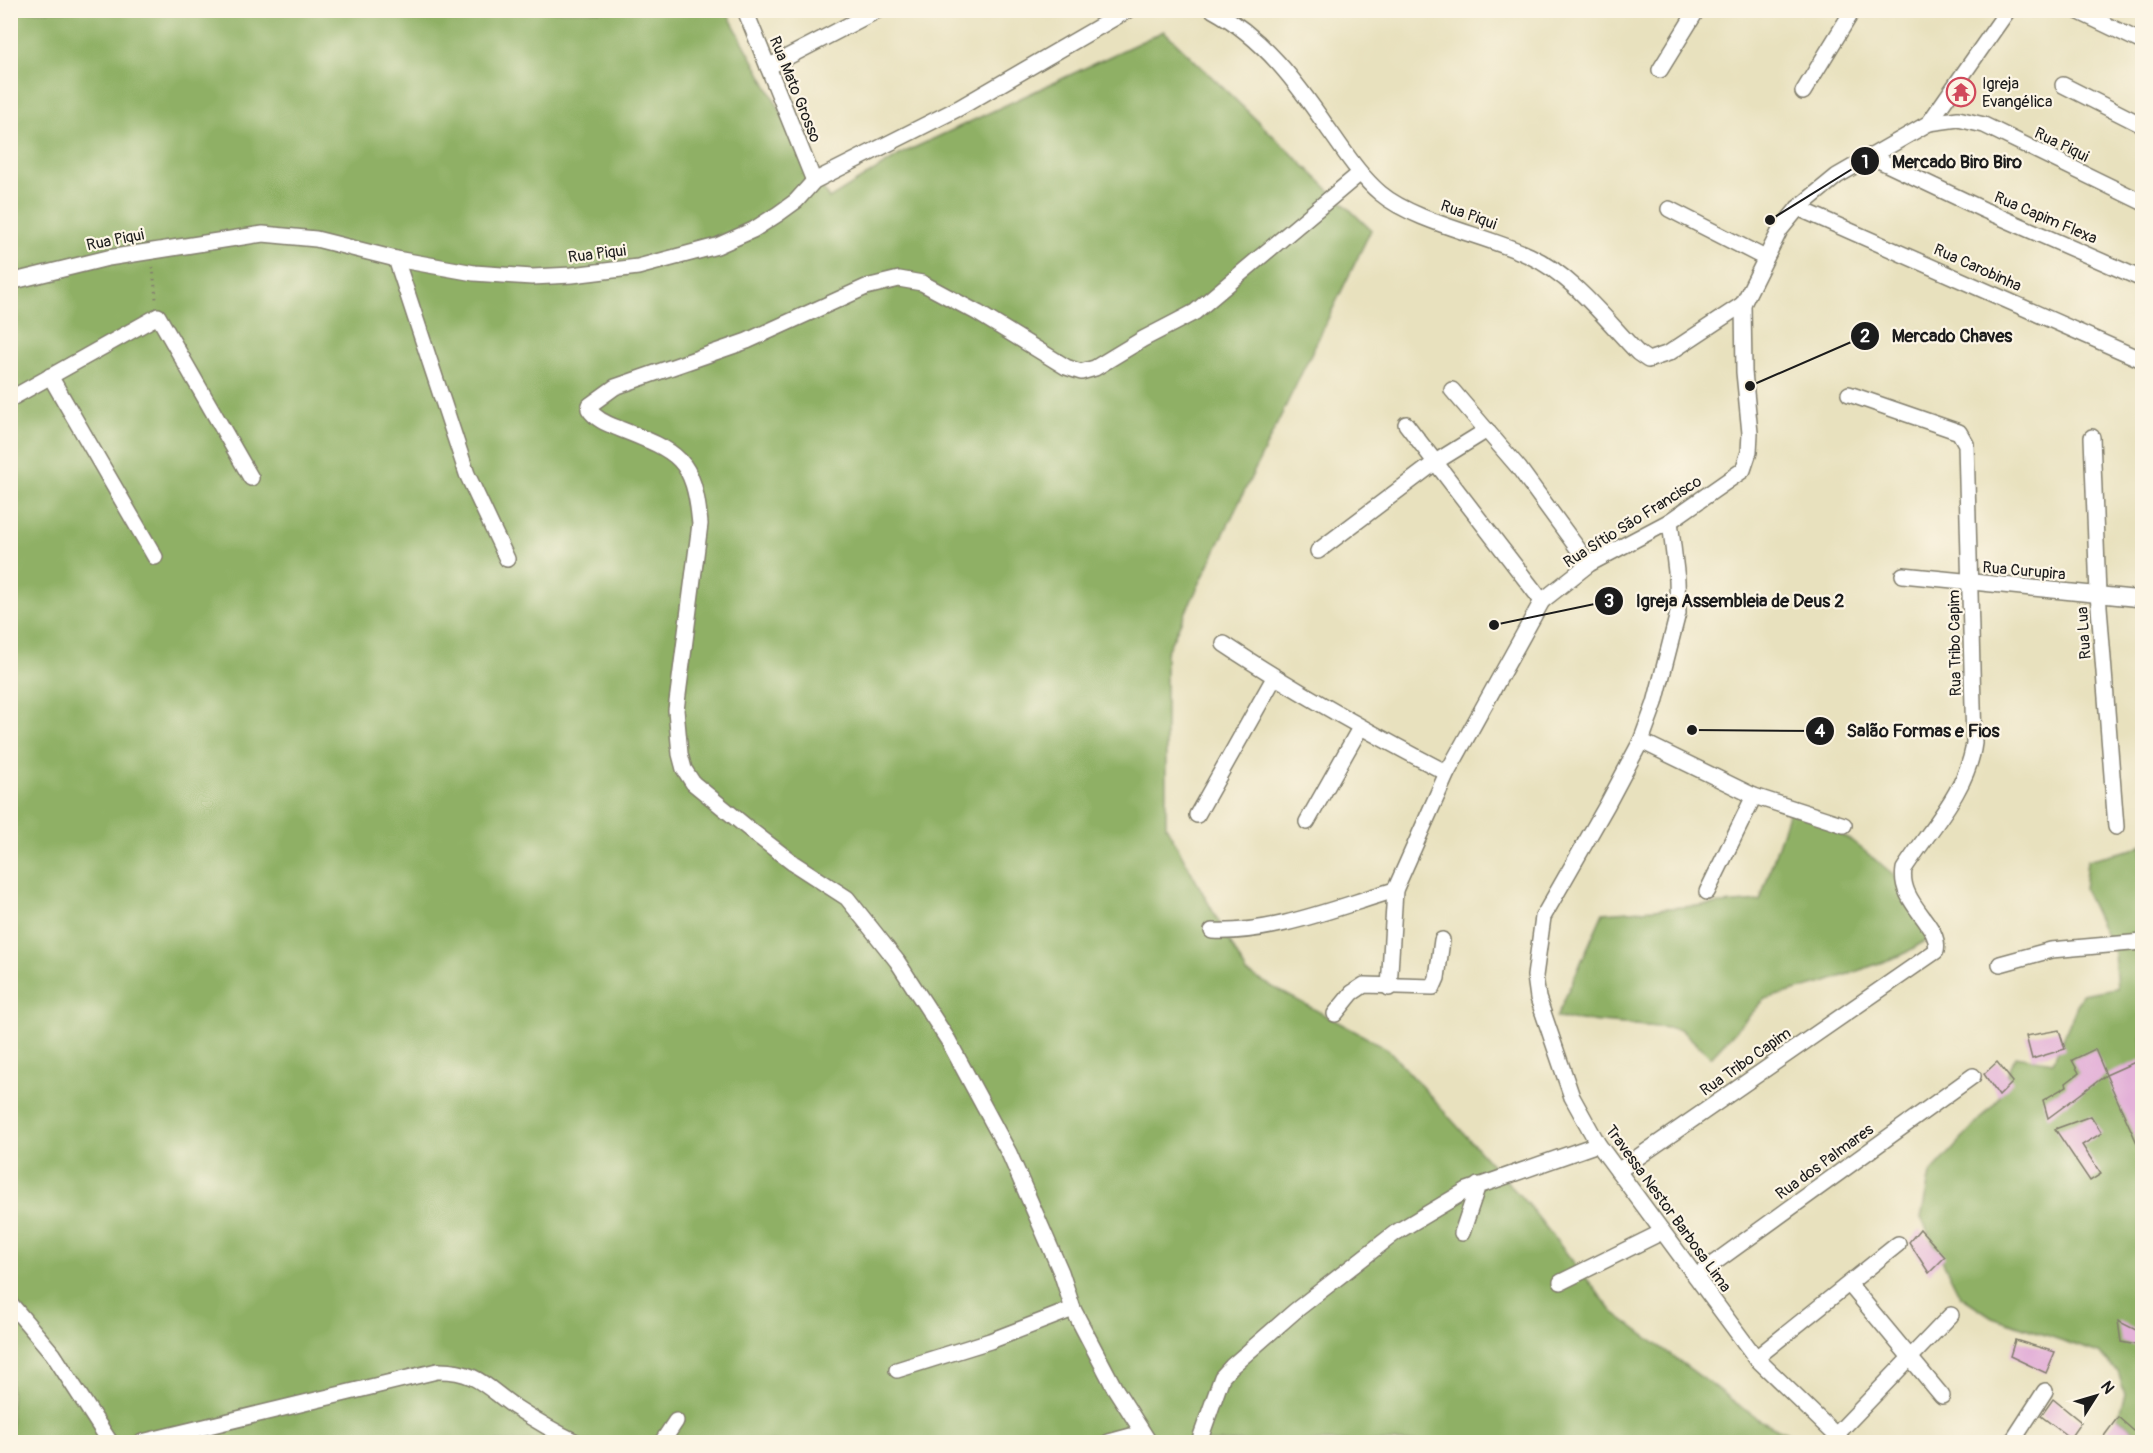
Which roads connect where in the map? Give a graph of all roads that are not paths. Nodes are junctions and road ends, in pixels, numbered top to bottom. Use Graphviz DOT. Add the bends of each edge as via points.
graph roads {
  1 [pos="745,10"];
  2 [pos="878,10"];
  3 [pos="1128,10"];
  4 [pos="1213,10"];
  5 [pos="1697,10"];
  6 [pos="1853,10"];
  7 [pos="2008,10"];
  8 [pos="2075,10"];
  9 [pos="2142,42"];
  10 [pos="768,67"];
  11 [pos="1660,70"];
  12 [pos="2063,85"];
  13 [pos="1803,92"];
  14 [pos="1929,123"];
  15 [pos="2142,125"];
  16 [pos="1870,156"];
  17 [pos="1359,174"];
  18 [pos="814,181"];
  19 [pos="2142,202"];
  20 [pos="1798,208"];
  21 [pos="1669,209"];
  22 [pos="1765,258"];
  23 [pos="396,259"];
  24 [pos="2142,279"];
  25 [pos="10,282"];
  26 [pos="1743,304"];
  27 [pos="2142,360"];
  28 [pos="50,375"];
  29 [pos="1452,390"];
  30 [pos="1849,394"];
  31 [pos="10,399"];
  32 [pos="1406,424"];
  33 [pos="1487,430"];
  34 [pos="2092,437"];
  35 [pos="1437,461"];
  36 [pos="251,478"];
  37 [pos="1670,521"];
  38 [pos="1318,551"];
  39 [pos="155,556"];
  40 [pos="507,559"];
  41 [pos="1589,564"];
  42 [pos="1903,575"];
  43 [pos="1971,583"];
  44 [pos="2098,594"];
  45 [pos="2142,598"];
  46 [pos="1542,601"];
  47 [pos="1224,644"];
  48 [pos="1274,678"];
  49 [pos="1360,728"];
  50 [pos="1641,741"];
  51 [pos="1446,773"];
  52 [pos="1755,796"];
  53 [pos="1197,815"];
  54 [pos="1307,822"];
  55 [pos="1844,825"];
  56 [pos="2116,827"];
  57 [pos="1395,890"];
  58 [pos="1707,892"];
  59 [pos="1212,931"];
  60 [pos="1442,940"];
  61 [pos="2142,942"];
  62 [pos="2000,964"];
  63 [pos="1389,988"];
  64 [pos="1335,1014"];
  65 [pos="1973,1076"];
  66 [pos="1598,1144"];
  67 [pos="1618,1171"];
  68 [pos="1478,1185"];
  69 [pos="1662,1232"];
  70 [pos="1462,1233"];
  71 [pos="1898,1244"];
  72 [pos="1696,1276"];
  73 [pos="1562,1282"];
  74 [pos="1850,1285"];
  75 [pos="10,1303"];
  76 [pos="1073,1309"];
  77 [pos="1951,1315"];
  78 [pos="1756,1358"];
  79 [pos="1911,1358"];
  80 [pos="897,1370"];
  81 [pos="2045,1391"];
  82 [pos="1942,1396"];
  83 [pos="676,1420"];
  84 [pos="1146,1438"];
  85 [pos="1839,1439"];
  86 [pos="110,1443"];
  87 [pos="142,1443"];
  88 [pos="576,1443"];
  89 [pos="663,1443"];
  90 [pos="1109,1443"];
  91 [pos="1200,1443"];
  92 [pos="2012,1443"];
  1 -- 10 [label="street, Rua Mato Grosso"];
  2 -- 10 [label="street"];
  3 -- 18 [label="street, Rua Piqui" via="959,108"];
  4 -- 17 [label="street, Rua Piqui" via="1278,61"];
  5 -- 11 [label="street"];
  6 -- 13 [label="street"];
  7 -- 14 [label="street"];
  8 -- 9 [label="street"];
  10 -- 18 [label="street, Rua Mato Grosso"];
  12 -- 15 [label="street"];
  14 -- 16 [label="street"];
  14 -- 19 [label="street, Rua Piqui" via="1958,119 1984,125"];
  16 -- 20 [label="street"];
  16 -- 24 [label="street, Rua Capim Flexa"];
  17 -- 26 [label="street, Rua Piqui" via="1382,195 1402,206 1548,266 1648,360 1670,353"];
  17 -- 76 [label="street" via="1195,312 1095,368 1081,372 1066,367 922,283 899,279 866,286 747,341 640,376 615,387 590,405 592,415 649,440 681,460 693,477 698,494 700,524 676,710 684,769 693,783 754,833 847,898 897,961 948,1040 1009,1153"];
  18 -- 23 [label="street, Rua Piqui" via="796,201 753,230 717,246 638,267 532,277 474,273"];
  20 -- 22 [label="street"];
  20 -- 27 [label="street, Rua Carobinha"];
  21 -- 22 [label="street"];
  22 -- 26 [label="street"];
  23 -- 25 [label="street, Rua Piqui" via="316,239 263,234 108,258"];
  23 -- 40 [label="street" via="467,474"];
  26 -- 37 [label="street, Rua Sítio São Francisco" via="1750,433 1743,470"];
  28 -- 31 [label="street"];
  28 -- 36 [label="street" via="158,316"];
  28 -- 39 [label="street"];
  29 -- 33 [label="street"];
  30 -- 43 [label="street, Rua Tribo Capim" via="1959,432 1964,438"];
  32 -- 35 [label="street"];
  33 -- 35 [label="street"];
  33 -- 41 [label="street"];
  34 -- 44 [label="street, Rua Lua"];
  35 -- 38 [label="street"];
  35 -- 46 [label="street"];
  37 -- 41 [label="street, Rua Sítio São Francisco"];
  37 -- 50 [label="street, Travessa Nestor Barbosa Lima" via="1678,613"];
  41 -- 46 [label="street, Rua Sítio São Francisco"];
  42 -- 43 [label="street, Rua Curupira"];
  43 -- 44 [label="street, Rua Curupira"];
  43 -- 67 [label="street, Rua Tribo Capim" via="1972,764 1904,869 1902,878 1907,897 1934,937 1936,951"];
  44 -- 45 [label="street, Rua Curupira"];
  44 -- 56 [label="street, Rua Lua"];
  46 -- 51 [label="street, Rua Sítio São Francisco"];
  47 -- 48 [label="street"];
  48 -- 49 [label="street"];
  48 -- 53 [label="street"];
  49 -- 51 [label="street"];
  49 -- 54 [label="street"];
  50 -- 52 [label="street"];
  50 -- 66 [label="street, Travessa Nestor Barbosa Lima" via="1553,896 1538,942 1535,976 1539,998 1572,1097"];
  51 -- 57 [label="street, Rua Sítio São Francisco"];
  52 -- 55 [label="street"];
  52 -- 58 [label="street"];
  57 -- 59 [label="street" via="1260,929"];
  57 -- 63 [label="street, Rua Sítio São Francisco"];
  60 -- 63 [label="street" via="1434,986"];
  61 -- 62 [label="street" via="2051,950"];
  63 -- 64 [label="street" via="1359,987"];
  65 -- 72 [label="street, Rua dos Palmares"];
  66 -- 67 [label="street, Travessa Nestor Barbosa Lima"];
  66 -- 68 [label="street"];
  67 -- 69 [label="street, Travessa Nestor Barbosa Lima"];
  68 -- 70 [label="street"];
  68 -- 91 [label="street" via="1395,1233 1232,1366 1222,1377"];
  69 -- 72 [label="street, Travessa Nestor Barbosa Lima"];
  69 -- 73 [label="street"];
  71 -- 74 [label="street"];
  72 -- 78 [label="street, Travessa Nestor Barbosa Lima"];
  74 -- 78 [label="street"];
  74 -- 79 [label="street"];
  75 -- 86 [label="street" via="53,1354"];
  76 -- 80 [label="street" via="990,1341"];
  76 -- 84 [label="street"];
  77 -- 79 [label="street"];
  78 -- 85 [label="street, Travessa Nestor Barbosa Lima"];
  79 -- 82 [label="street"];
  79 -- 85 [label="street"];
  81 -- 92 [label="street"];
  83 -- 89 [label="street"];
  84 -- 90 [label="street"];
  87 -- 88 [label="street" via="437,1371 458,1371 478,1378 521,1411"];
}
